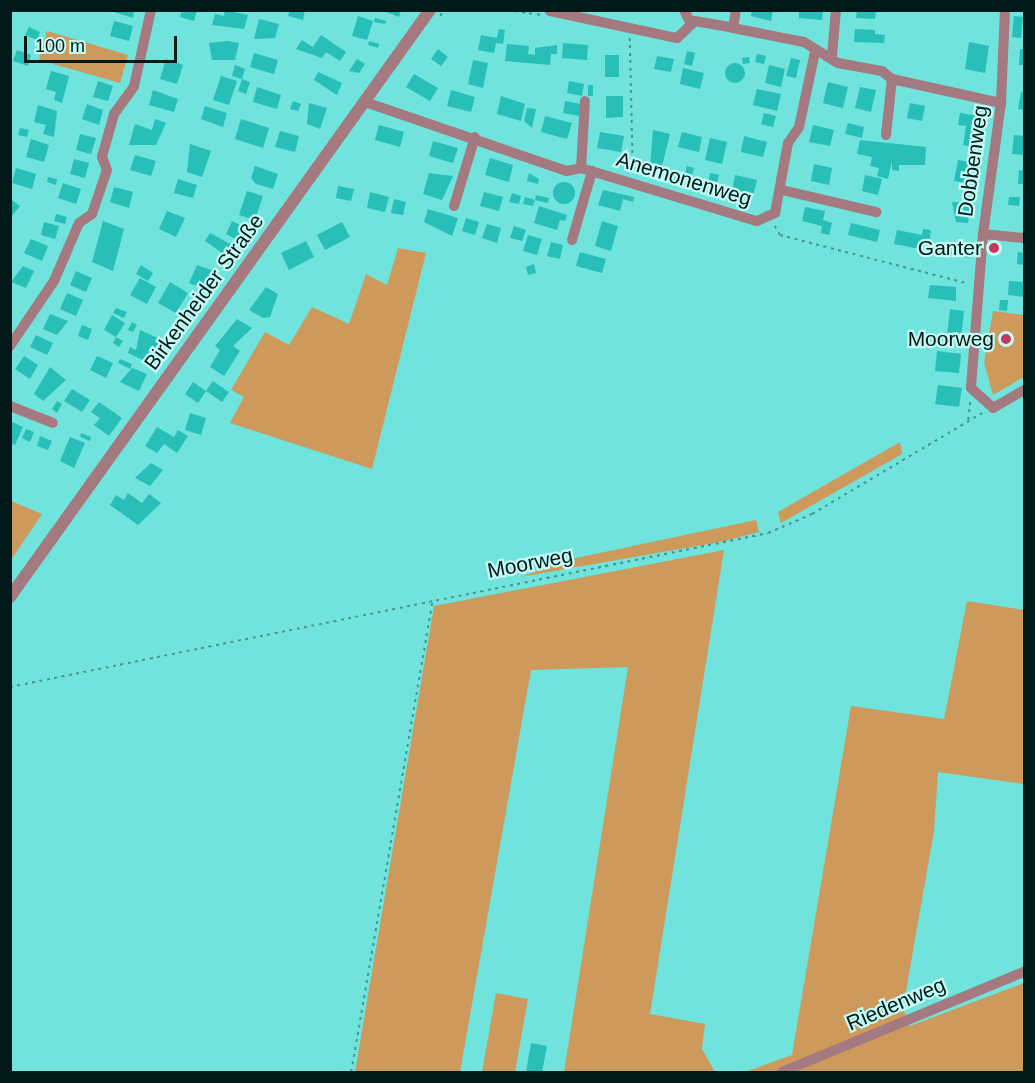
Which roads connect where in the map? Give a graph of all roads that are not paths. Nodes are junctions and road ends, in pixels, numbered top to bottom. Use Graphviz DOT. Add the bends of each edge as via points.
graph roads {
  1 [pos="151,10"];
  2 [pos="430,10"];
  3 [pos="684,10"];
  4 [pos="736,10"];
  5 [pos="836,10"];
  6 [pos="1005,10"];
  7 [pos="550,11"];
  8 [pos="691,24"];
  9 [pos="733,28"];
  10 [pos="815,52"];
  11 [pos="832,56"];
  12 [pos="892,79"];
  13 [pos="585,101"];
  14 [pos="365,102"];
  15 [pos="1001,103"];
  16 [pos="886,135"];
  17 [pos="475,136"];
  18 [pos="587,170"];
  19 [pos="782,190"];
  20 [pos="454,206"];
  21 [pos="876,212"];
  22 [pos="983,234"];
  23 [pos="1024,238"];
  24 [pos="572,240"];
  25 [pos="10,346"];
  26 [pos="1024,390"];
  27 [pos="10,406"];
  28 [pos="53,423"];
  29 [pos="10,597"];
  30 [pos="1024,972"];
  31 [pos="782,1072"];
  1 -- 25 [label="street" via="134,86 114,114 102,157 107,170 92,214 79,224 54,281"];
  2 -- 14 [label="street, Birkenheider Straße"];
  3 -- 8 [label="street"];
  4 -- 9 [label="street"];
  5 -- 11 [label="street"];
  6 -- 15 [label="street, Dobbenweg"];
  7 -- 8 [label="street" via="677,38"];
  8 -- 9 [label="street"];
  9 -- 10 [label="street" via="804,42"];
  10 -- 11 [label="street"];
  10 -- 19 [label="street, Anemonenweg" via="799,128 788,143"];
  11 -- 12 [label="street" via="838,63 882,71"];
  12 -- 15 [label="street"];
  12 -- 16 [label="street"];
  13 -- 18 [label="street, Anemonenweg"];
  14 -- 17 [label="street, Anemonenweg"];
  14 -- 29 [label="street, Birkenheider Straße"];
  15 -- 22 [label="street, Dobbenweg"];
  17 -- 18 [label="street, Anemonenweg" via="567,171"];
  17 -- 20 [label="street"];
  18 -- 19 [label="street, Anemonenweg" via="757,221 770,217"];
  18 -- 24 [label="street, Anemonenweg"];
  19 -- 21 [label="street, Anemonenweg"];
  22 -- 23 [label="street"];
  22 -- 26 [label="street, Dobbenweg" via="971,388 993,408"];
  27 -- 28 [label="street"];
  30 -- 31 [label="street, Riedenweg"];
}
